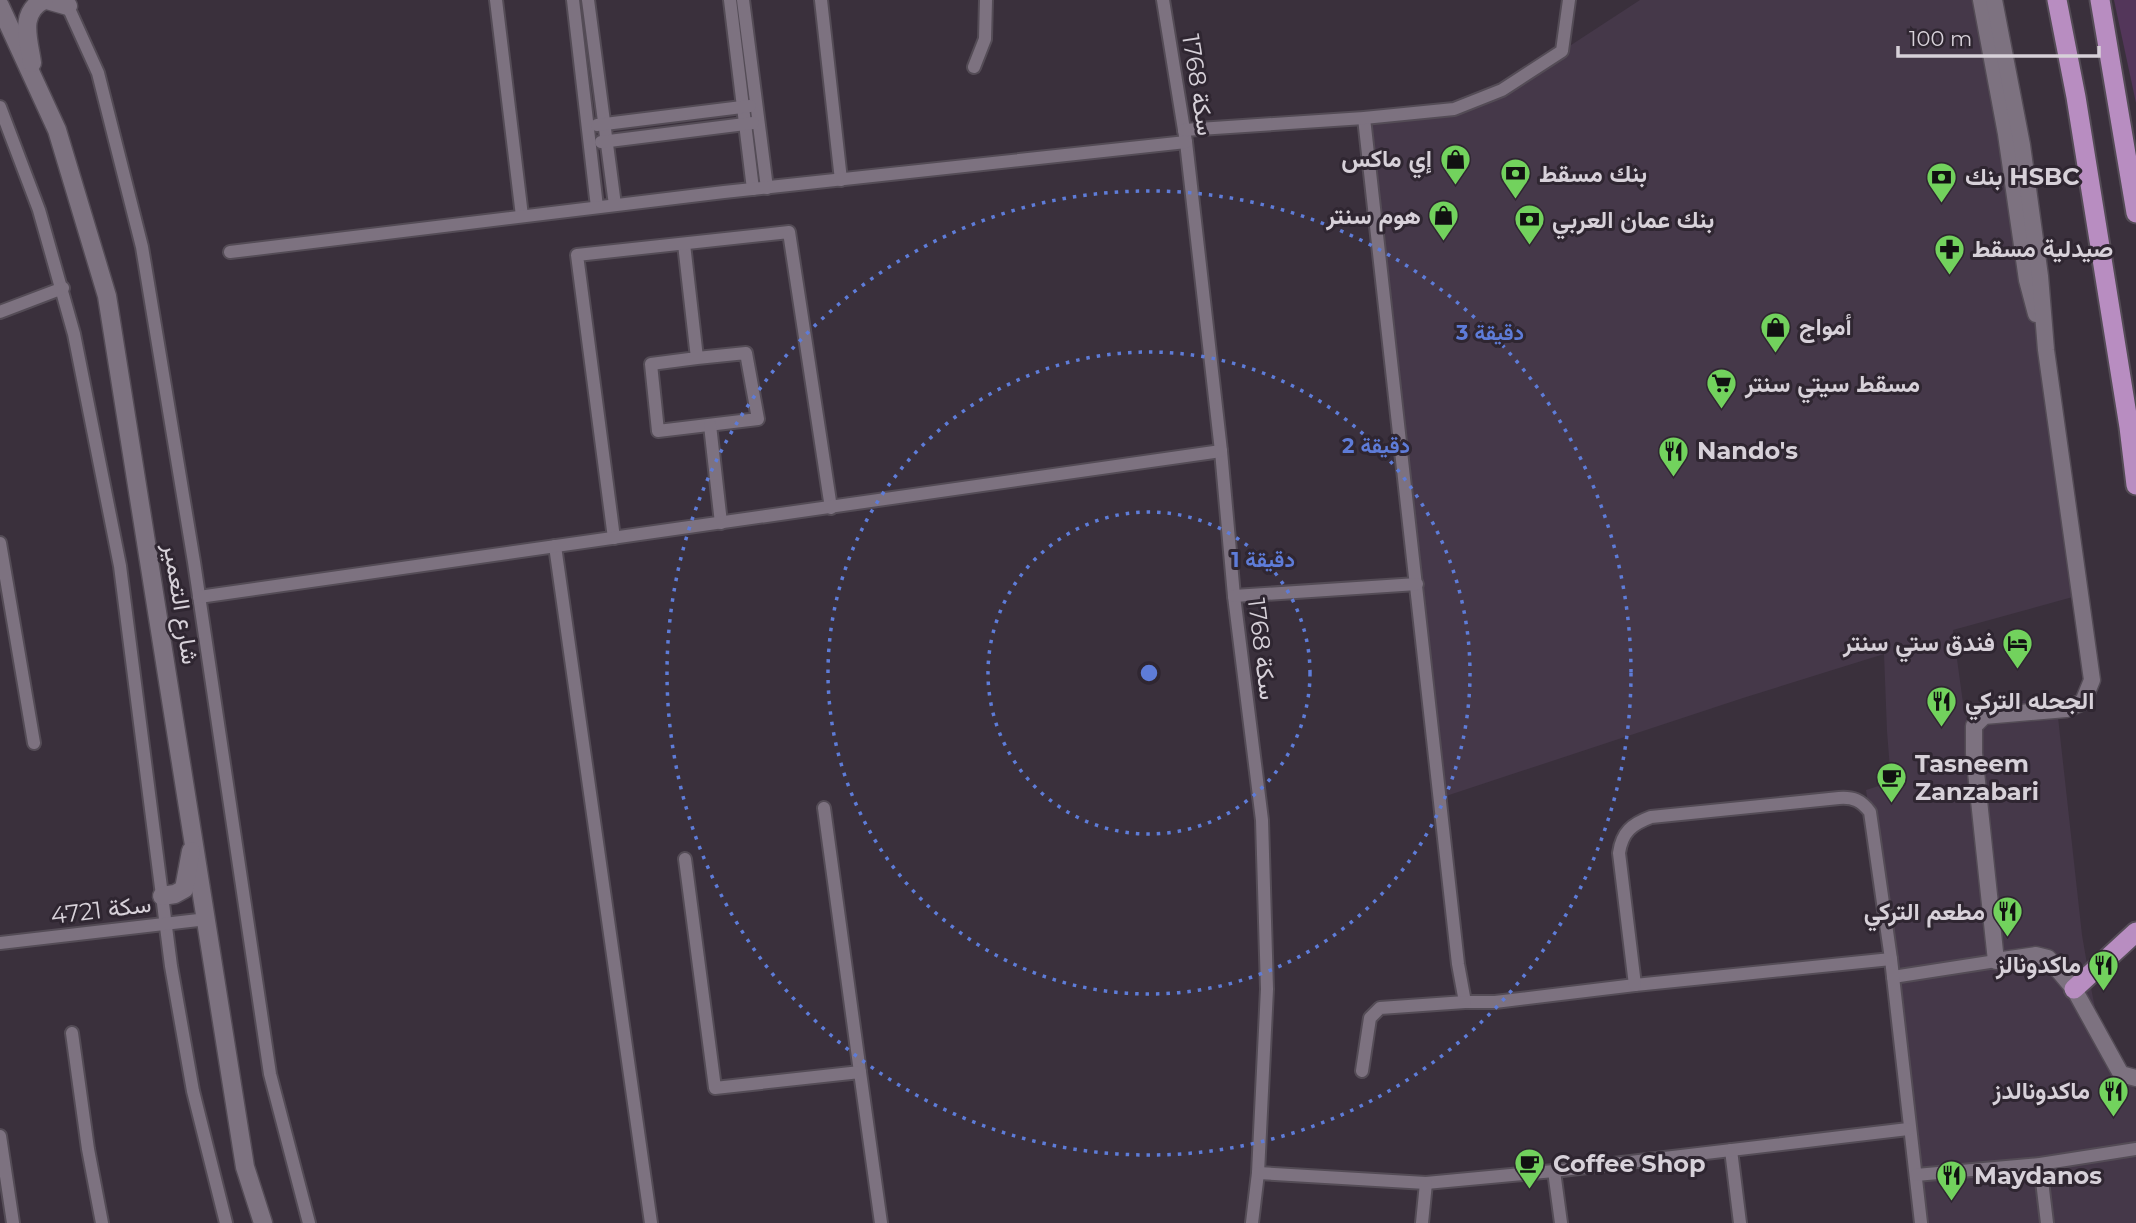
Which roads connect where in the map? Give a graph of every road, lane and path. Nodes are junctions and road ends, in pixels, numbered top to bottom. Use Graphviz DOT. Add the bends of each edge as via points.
graph roads {
  1 [pos="6,0"];
  2 [pos="46,0"];
  3 [pos="496,0"];
  4 [pos="573,0"];
  5 [pos="588,0"];
  6 [pos="730,0"];
  7 [pos="743,0"];
  8 [pos="821,0"];
  9 [pos="986,0"];
  10 [pos="1163,0"];
  11 [pos="1569,0"];
  12 [pos="1981,0"];
  13 [pos="1994,0"];
  14 [pos="2057,0"];
  15 [pos="2100,0"];
  16 [pos="66,3"];
  17 [pos="0,5"];
  18 [pos="2104,22"];
  19 [pos="974,67"];
  20 [pos="34,81"];
  21 [pos="757,106"];
  22 [pos="743,107"];
  23 [pos="1,113"];
  24 [pos="1364,118"];
  25 [pos="759,123"];
  26 [pos="604,124"];
  27 [pos="745,124"];
  28 [pos="588,126"];
  29 [pos="2136,131"];
  30 [pos="1185,136"];
  31 [pos="606,141"];
  32 [pos="590,143"];
  33 [pos="841,180"];
  34 [pos="767,188"];
  35 [pos="753,189"];
  36 [pos="615,205"];
  37 [pos="597,207"];
  38 [pos="2136,213"];
  39 [pos="522,216"];
  40 [pos="684,244"];
  41 [pos="230,252"];
  42 [pos="63,288"];
  43 [pos="0,312"];
  44 [pos="2046,350"];
  45 [pos="697,358"];
  46 [pos="710,425"];
  47 [pos="1221,451"];
  48 [pos="2136,485"];
  49 [pos="831,508"];
  50 [pos="722,523"];
  51 [pos="614,538"];
  52 [pos="0,543"];
  53 [pos="555,546"];
  54 [pos="1417,584"];
  55 [pos="1234,596"];
  56 [pos="199,597"];
  57 [pos="34,743"];
  58 [pos="824,808"];
  59 [pos="194,842"];
  60 [pos="685,859"];
  61 [pos="162,896"];
  62 [pos="207,919"];
  63 [pos="166,924"];
  64 [pos="2136,932"];
  65 [pos="0,943"];
  66 [pos="1891,959"];
  67 [pos="1996,961"];
  68 [pos="1893,977"];
  69 [pos="1636,985"];
  70 [pos="2074,989"];
  71 [pos="1465,1002"];
  72 [pos="72,1033"];
  73 [pos="1362,1071"];
  74 [pos="860,1072"];
  75 [pos="2136,1078"];
  76 [pos="1909,1129"];
  77 [pos="0,1136"];
  78 [pos="2136,1149"];
  79 [pos="1731,1150"];
  80 [pos="2040,1164"];
  81 [pos="1554,1171"];
  82 [pos="1258,1173"];
  83 [pos="1916,1175"];
  84 [pos="1426,1183"];
  85 [pos="8,1219"];
  86 [pos="102,1223"];
  87 [pos="226,1223"];
  88 [pos="263,1223"];
  89 [pos="309,1223"];
  90 [pos="651,1223"];
  91 [pos="881,1223"];
  92 [pos="1252,1223"];
  93 [pos="1422,1223"];
  94 [pos="1561,1223"];
  95 [pos="1740,1223"];
  96 [pos="1921,1223"];
  97 [pos="2047,1223"];
  1 -- 17 [label="street"];
  2 -- 16 [label="main road"];
  2 -- 20 [label="main road" via="36,4 28,17"];
  3 -- 39 [label="street"];
  4 -- 28 [label="street"];
  5 -- 26 [label="street"];
  6 -- 22 [label="street"];
  7 -- 21 [label="street"];
  8 -- 33 [label="street"];
  9 -- 19 [label="street" via="985,39"];
  10 -- 30 [label="street, سكة 1768"];
  11 -- 24 [label="street" via="1562,51 1502,90 1454,109"];
  12 -- 44 [label="street" via="2027,280"];
  13 -- 44 [label="street" via="2022,145"];
  14 -- 48 [label="highway"];
  15 -- 18 [label="highway"];
  16 -- 56 [label="street" via="98,73 142,247"];
  17 -- 20 [label="main road, شارع التعمير"];
  18 -- 29 [label="highway"];
  18 -- 38 [label="highway"];
  20 -- 59 [label="main road, شارع التعمير" via="57,130 107,296"];
  21 -- 22 [label="street"];
  21 -- 25 [label="street"];
  22 -- 26 [label="street"];
  22 -- 27 [label="street"];
  23 -- 42 [label="street" via="40,210"];
  24 -- 30 [label="street"];
  24 -- 54 [label="street"];
  25 -- 27 [label="street"];
  25 -- 34 [label="street"];
  26 -- 28 [label="street"];
  26 -- 31 [label="street"];
  27 -- 31 [label="street"];
  27 -- 35 [label="street"];
  28 -- 32 [label="street"];
  30 -- 33 [label="street"];
  30 -- 47 [label="street, سكة 1768"];
  31 -- 32 [label="street"];
  31 -- 36 [label="street"];
  32 -- 37 [label="street"];
  33 -- 34 [label="street"];
  34 -- 35 [label="street"];
  35 -- 36 [label="street"];
  36 -- 37 [label="street"];
  37 -- 39 [label="street"];
  39 -- 41 [label="street"];
  40 -- 45 [label="street"];
  40 -- 49 [label="street" via="789,232"];
  40 -- 51 [label="street" via="577,255"];
  42 -- 43 [label="street"];
  42 -- 61 [label="street" via="120,566"];
  44 -- 67 [label="street" via="2092,680 2083,702 2066,709 1984,716 1974,726"];
  45 -- 46 [label="street" via="746,353 758,419"];
  45 -- 46 [label="street" via="651,364 658,431"];
  46 -- 50 [label="street"];
  47 -- 49 [label="street"];
  47 -- 55 [label="street, سكة 1768"];
  49 -- 50 [label="street"];
  50 -- 51 [label="street"];
  51 -- 53 [label="street"];
  52 -- 57 [label="street"];
  53 -- 56 [label="street"];
  53 -- 90 [label="street"];
  54 -- 55 [label="street"];
  54 -- 71 [label="street"];
  55 -- 82 [label="street, سكة 1768" via="1262,820 1268,989"];
  56 -- 89 [label="street" via="270,1074"];
  58 -- 74 [label="street"];
  59 -- 61 [label="main road" via="184,889"];
  59 -- 62 [label="main road, شارع التعمير"];
  60 -- 74 [label="street" via="715,1088"];
  61 -- 63 [label="street"];
  62 -- 63 [label="street, سكة 4721"];
  62 -- 88 [label="main road, شارع التعمير" via="245,1167"];
  63 -- 65 [label="street, سكة 4721"];
  63 -- 87 [label="street" via="193,1091"];
  64 -- 70 [label="highway"];
  66 -- 68 [label="street"];
  66 -- 69 [label="street"];
  66 -- 69 [label="street" via="1870,812 1856,799 1839,797 1651,817 1629,827 1619,853"];
  67 -- 68 [label="street"];
  67 -- 70 [label="street" via="2036,955 2048,958"];
  68 -- 76 [label="street"];
  69 -- 71 [label="street"];
  70 -- 75 [label="street" via="2121,1074"];
  71 -- 73 [label="street" via="1380,1008 1370,1018"];
  72 -- 86 [label="street"];
  74 -- 91 [label="street"];
  76 -- 79 [label="street"];
  76 -- 83 [label="street"];
  77 -- 85 [label="street"];
  78 -- 80 [label="street"];
  79 -- 81 [label="street"];
  79 -- 95 [label="street"];
  80 -- 83 [label="street"];
  80 -- 97 [label="street"];
  81 -- 84 [label="street"];
  81 -- 94 [label="street"];
  82 -- 84 [label="street"];
  82 -- 92 [label="street, سكة 1768"];
  83 -- 96 [label="street"];
  84 -- 93 [label="street"];
}
